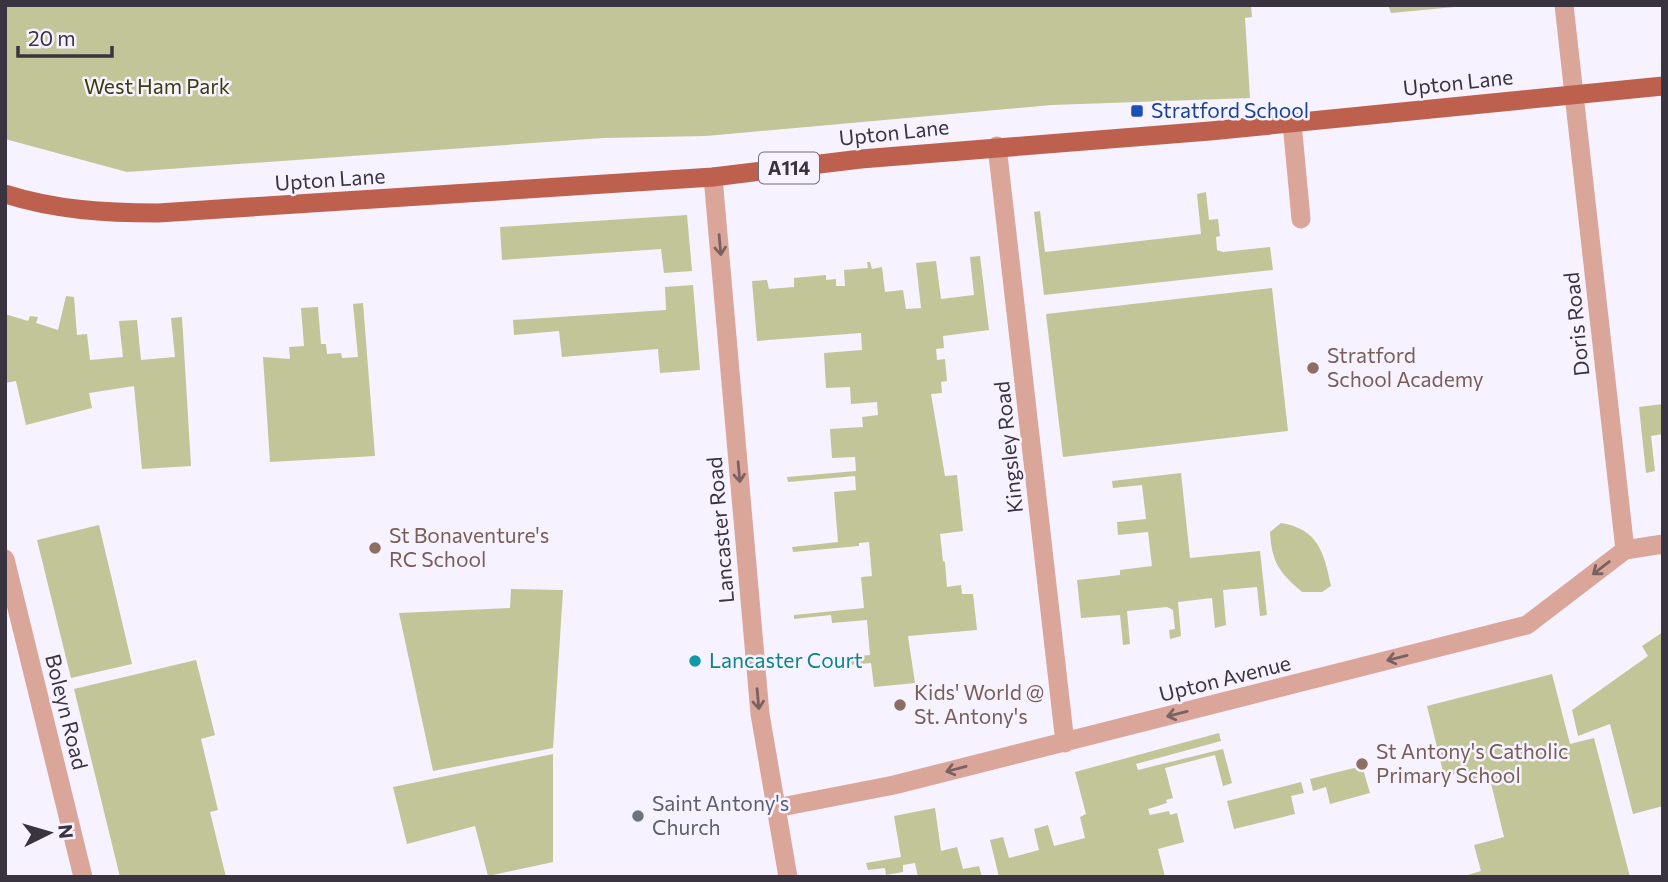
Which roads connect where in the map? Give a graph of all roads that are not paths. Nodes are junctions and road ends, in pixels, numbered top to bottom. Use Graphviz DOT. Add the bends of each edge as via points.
graph roads {
  1 [pos="1564,5"];
  2 [pos="1663,86"];
  3 [pos="1574,94"];
  4 [pos="1292,122"];
  5 [pos="997,146"];
  6 [pos="713,177"];
  7 [pos="5,194"];
  8 [pos="1301,219"];
  9 [pos="1663,544"];
  10 [pos="1625,550"];
  11 [pos="5,559"];
  12 [pos="1065,743"];
  13 [pos="776,808"];
  14 [pos="83,877"];
  15 [pos="788,877"];
  1 -- 3 [label="street, Doris Road"];
  2 -- 3 [label="main road, Upton Lane / A114"];
  3 -- 4 [label="main road, Upton Lane / A114"];
  3 -- 10 [label="street, Doris Road"];
  4 -- 5 [label="main road, Upton Lane / A114"];
  4 -- 8 [label="street"];
  5 -- 6 [label="main road, Upton Lane / A114"];
  5 -- 12 [label="street, Kingsley Road"];
  6 -- 7 [label="main road, Upton Lane / A114" via="159,214 97,214"];
  6 -- 13 [label="street, Lancaster Road, one-way" via="760,714"];
  9 -- 10 [label="street, Upton Avenue"];
  10 -- 12 [label="street, Upton Avenue, one-way" via="1527,625"];
  11 -- 14 [label="street, Boleyn Road"];
  12 -- 13 [label="street, Upton Avenue, one-way"];
  13 -- 15 [label="street, Lancaster Road"];
}
